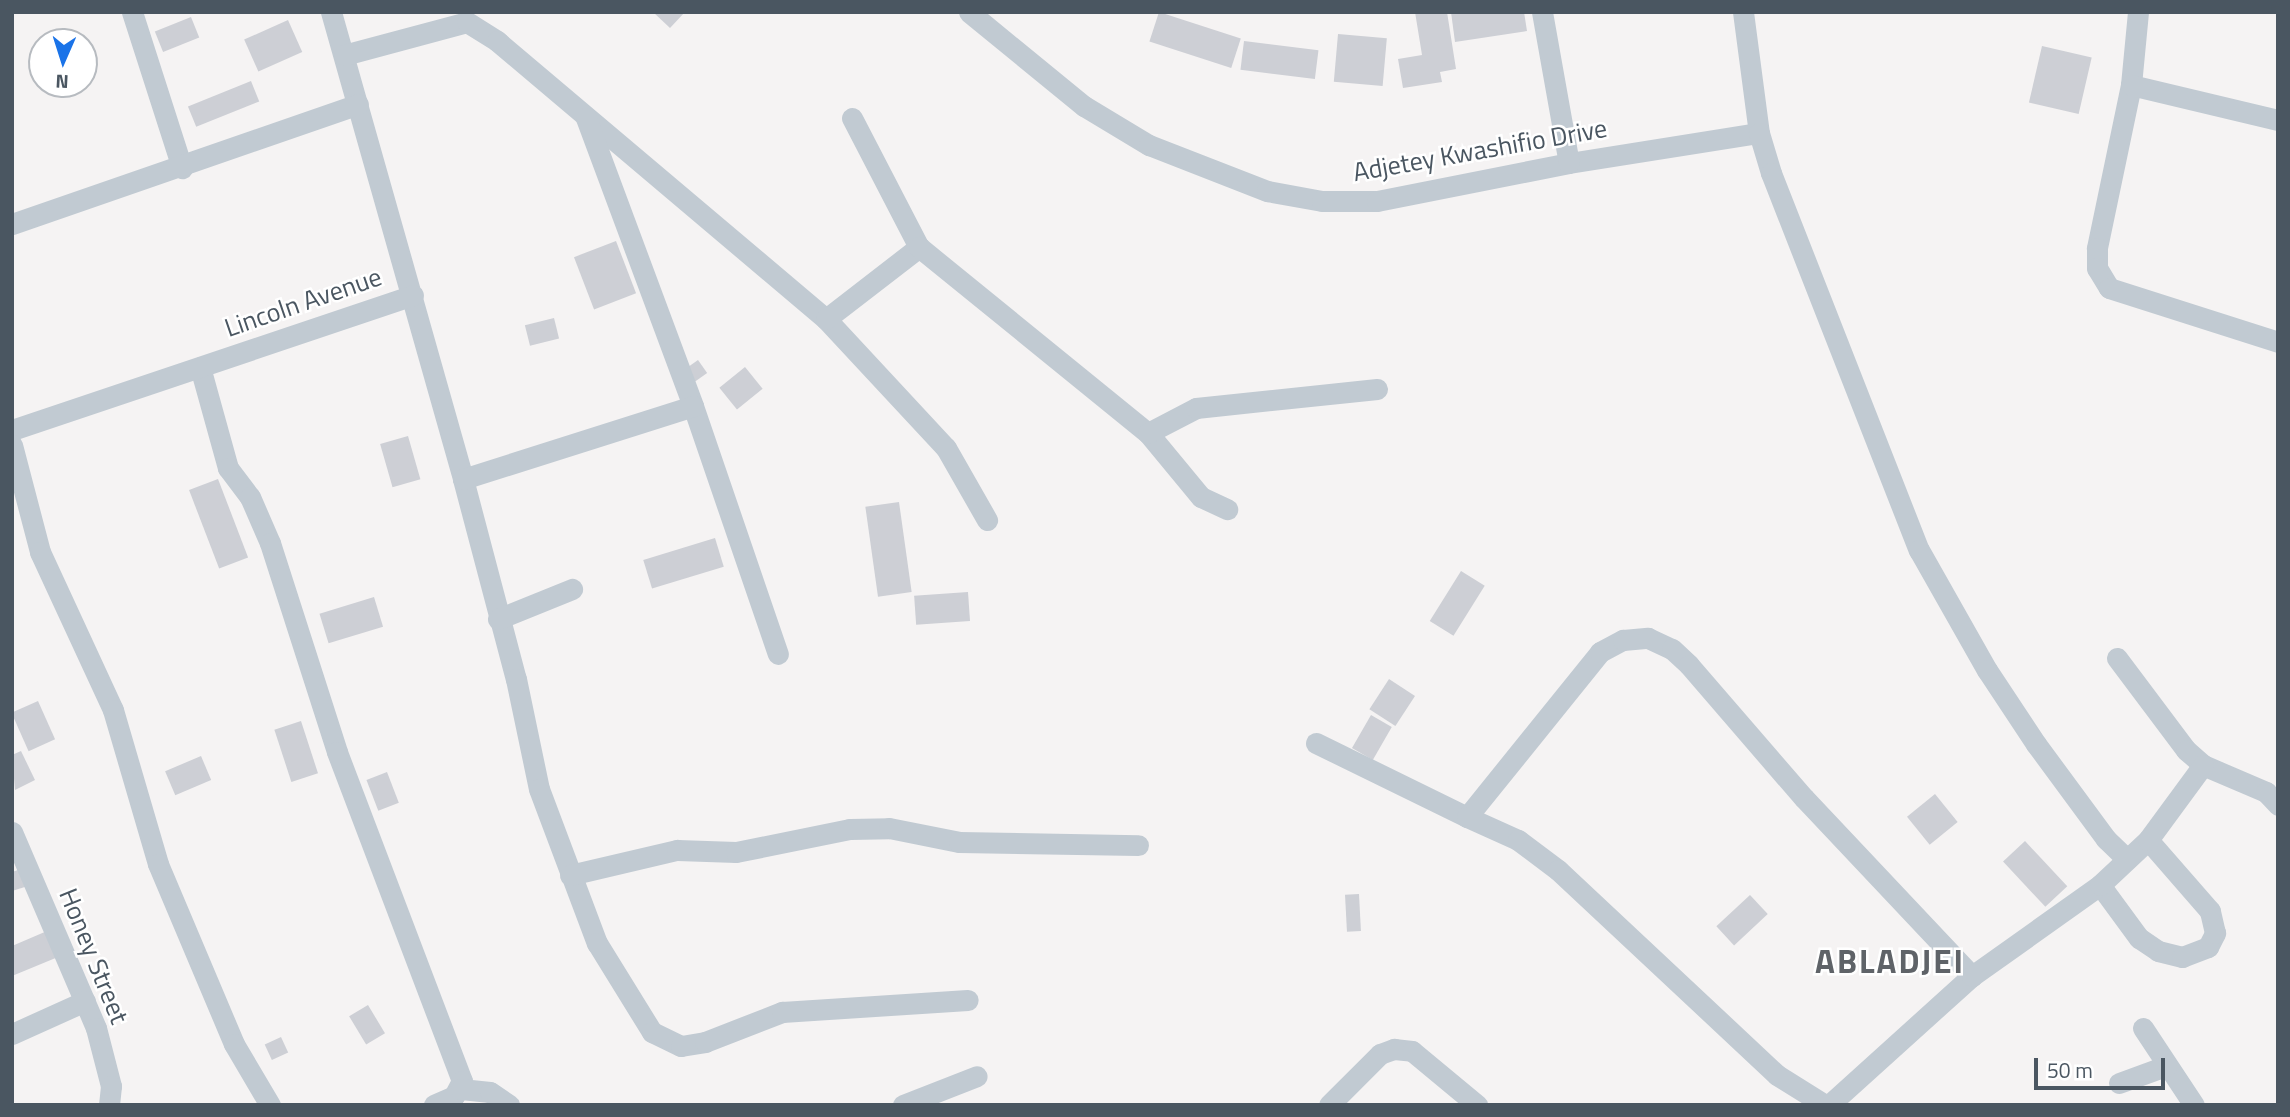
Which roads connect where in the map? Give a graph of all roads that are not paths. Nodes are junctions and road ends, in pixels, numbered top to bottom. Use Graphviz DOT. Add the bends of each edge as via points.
graph roads {
  1 [pos="132,12"];
  2 [pos="331,12"];
  3 [pos="969,12"];
  4 [pos="1542,12"];
  5 [pos="1743,12"];
  6 [pos="2138,12"];
  7 [pos="465,17"];
  8 [pos="344,55"];
  9 [pos="2131,85"];
  10 [pos="358,104"];
  11 [pos="585,116"];
  12 [pos="852,118"];
  13 [pos="2278,120"];
  14 [pos="1759,133"];
  15 [pos="1569,163"];
  16 [pos="182,168"];
  17 [pos="12,224"];
  18 [pos="919,247"];
  19 [pos="413,295"];
  20 [pos="826,319"];
  21 [pos="2278,342"];
  22 [pos="200,366"];
  23 [pos="1377,389"];
  24 [pos="693,406"];
  25 [pos="12,430"];
  26 [pos="1149,433"];
  27 [pos="12,445"];
  28 [pos="463,479"];
  29 [pos="1227,509"];
  30 [pos="987,520"];
  31 [pos="572,589"];
  32 [pos="498,619"];
  33 [pos="778,654"];
  34 [pos="2117,658"];
  35 [pos="1316,743"];
  36 [pos="2203,765"];
  37 [pos="2278,805"];
  38 [pos="1467,817"];
  39 [pos="12,832"];
  40 [pos="2148,840"];
  41 [pos="1138,845"];
  42 [pos="2127,859"];
  43 [pos="570,875"];
  44 [pos="2101,885"];
  45 [pos="1972,975"];
  46 [pos="968,1000"];
  47 [pos="85,1001"];
  48 [pos="2143,1028"];
  49 [pos="12,1034"];
  50 [pos="2166,1066"];
  51 [pos="978,1076"];
  52 [pos="2119,1083"];
  53 [pos="461,1089"];
  54 [pos="109,1105"];
  55 [pos="270,1105"];
  56 [pos="434,1105"];
  57 [pos="509,1105"];
  58 [pos="903,1105"];
  59 [pos="1329,1105"];
  60 [pos="1477,1105"];
  61 [pos="1827,1105"];
  62 [pos="2194,1105"];
  1 -- 16 [label="street"];
  2 -- 8 [label="street, Lincoln Avenue"];
  3 -- 15 [label="street, Adjetey Kwashifio Drive" via="1084,106 1149,145 1267,191 1322,201 1377,201"];
  4 -- 15 [label="street"];
  5 -- 14 [label="street"];
  6 -- 9 [label="street"];
  7 -- 8 [label="street"];
  7 -- 11 [label="street"];
  8 -- 10 [label="street, Lincoln Avenue"];
  9 -- 13 [label="street"];
  9 -- 21 [label="street" via="2096,248 2098,268 2109,288"];
  10 -- 16 [label="street"];
  10 -- 19 [label="street, Lincoln Avenue"];
  11 -- 20 [label="street"];
  11 -- 24 [label="street"];
  12 -- 18 [label="street"];
  14 -- 15 [label="street, Adjetey Kwashifio Drive"];
  14 -- 42 [label="street" via="1919,550 1942,595 2036,744 2105,839"];
  16 -- 17 [label="street"];
  18 -- 20 [label="street"];
  18 -- 26 [label="street"];
  19 -- 22 [label="street, Lincoln Avenue"];
  19 -- 28 [label="street"];
  20 -- 30 [label="street" via="946,447"];
  22 -- 25 [label="street, Lincoln Avenue"];
  22 -- 53 [label="street" via="228,468 250,497 270,543 337,752 462,1081"];
  23 -- 26 [label="street" via="1196,408"];
  24 -- 28 [label="street"];
  24 -- 33 [label="street"];
  26 -- 29 [label="street" via="1200,497"];
  27 -- 55 [label="street" via="40,552 113,710 158,864 234,1044"];
  28 -- 32 [label="street"];
  31 -- 32 [label="street"];
  32 -- 43 [label="street" via="539,789"];
  34 -- 36 [label="street" via="2148,705"];
  35 -- 38 [label="street"];
  36 -- 37 [label="street" via="2237,776"];
  36 -- 40 [label="street"];
  38 -- 45 [label="street" via="1600,652 1623,640 1648,638 1672,649 1689,666 1804,798"];
  38 -- 61 [label="street" via="1518,840 1558,870 1777,1075"];
  39 -- 47 [label="street, Honey Street"];
  40 -- 42 [label="street"];
  40 -- 44 [label="street" via="2210,911 2215,933 2208,947 2182,957 2158,951 2139,938"];
  41 -- 43 [label="street" via="959,842 889,828 850,829 736,852 677,850"];
  42 -- 44 [label="street"];
  43 -- 46 [label="street" via="597,943 652,1032 681,1046 705,1042 782,1012"];
  44 -- 45 [label="street"];
  45 -- 61 [label="street"];
  47 -- 49 [label="street"];
  47 -- 54 [label="street, Honey Street" via="111,1086"];
  48 -- 50 [label="street"];
  50 -- 52 [label="street"];
  50 -- 62 [label="street"];
  51 -- 58 [label="street"];
  53 -- 56 [label="street"];
  53 -- 57 [label="street" via="490,1092"];
  59 -- 60 [label="street" via="1380,1054 1394,1049 1412,1051"];
}
